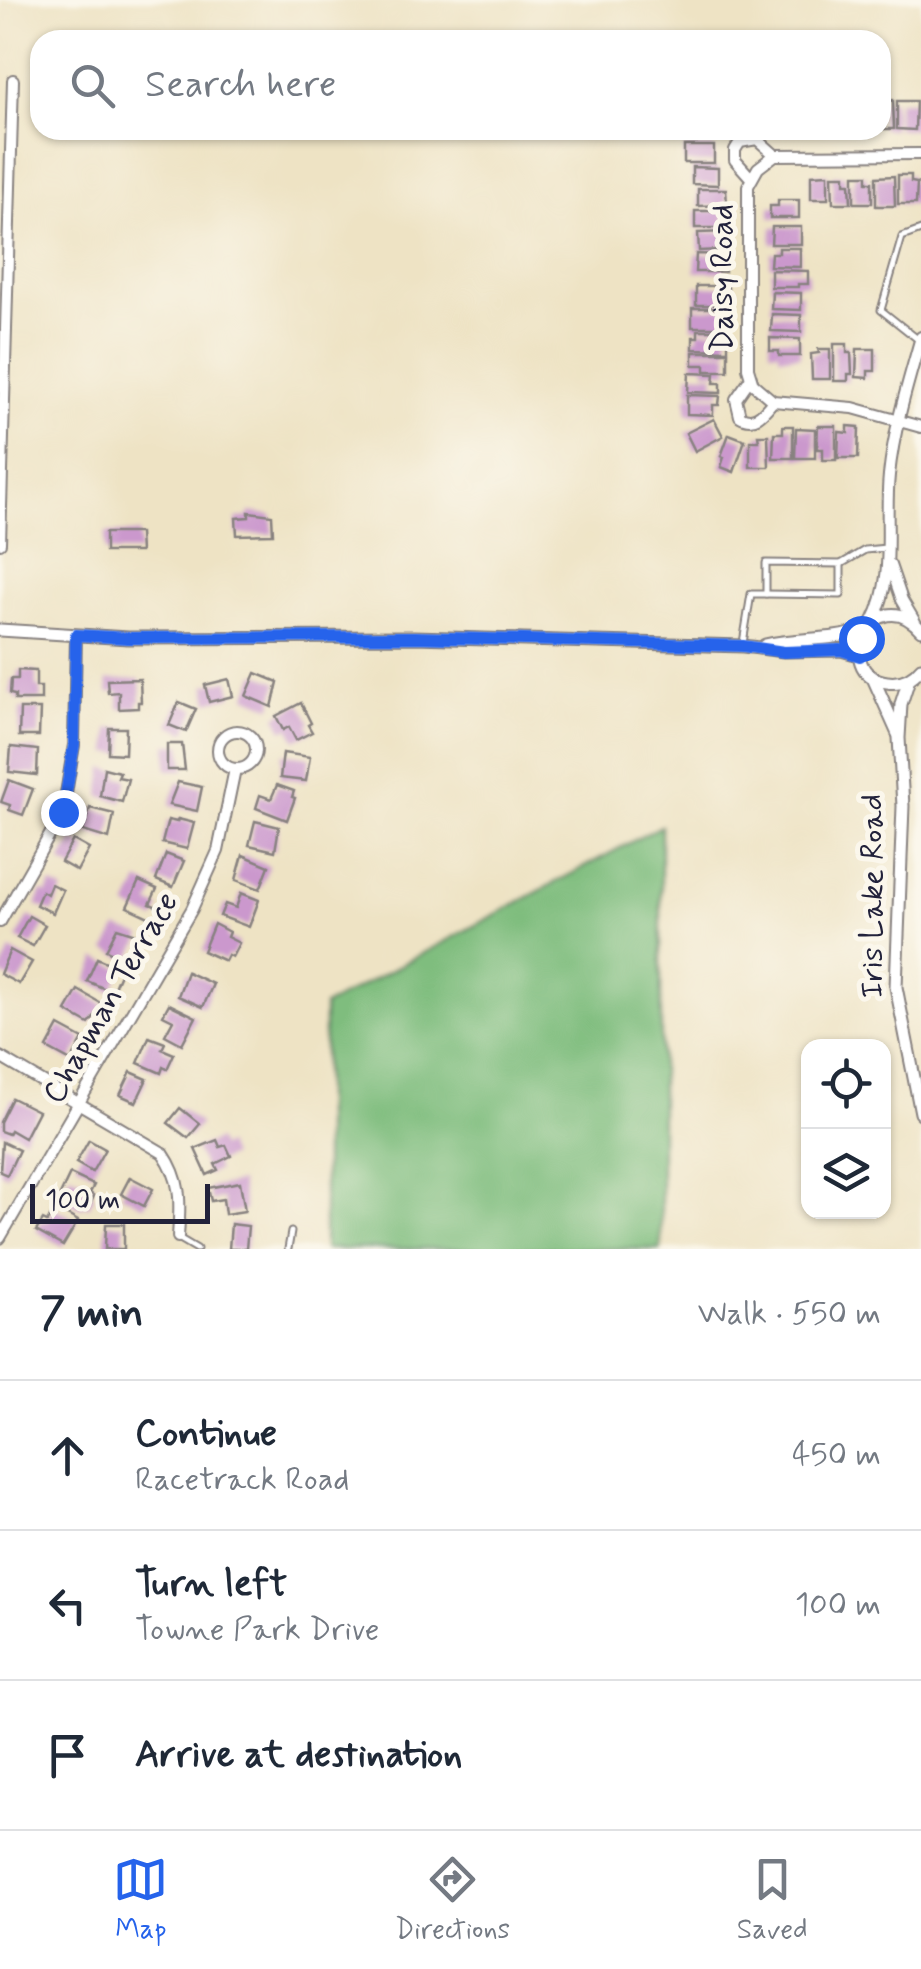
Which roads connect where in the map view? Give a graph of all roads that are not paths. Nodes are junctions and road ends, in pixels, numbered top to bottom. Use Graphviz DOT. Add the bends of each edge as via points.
graph roads {
  1 [pos="13,80"];
  2 [pos="744,140"];
  3 [pos="758,140"];
  4 [pos="921,154"];
  5 [pos="775,155"];
  6 [pos="751,178"];
  7 [pos="4,212"];
  8 [pos="921,230"];
  9 [pos="920,339"];
  10 [pos="750,379"];
  11 [pos="773,401"];
  12 [pos="898,420"];
  13 [pos="921,427"];
  14 [pos="0,543"];
  15 [pos="888,554"];
  16 [pos="803,564"];
  17 [pos="818,564"];
  18 [pos="841,564"];
  19 [pos="803,572"];
  20 [pos="818,572"];
  21 [pos="766,594"];
  22 [pos="869,626"];
  23 [pos="918,626"];
  24 [pos="0,630"];
  25 [pos="76,635"];
  26 [pos="743,646"];
  27 [pos="761,646"];
  28 [pos="860,656"];
  29 [pos="917,673"];
  30 [pos="872,676"];
  31 [pos="899,738"];
  32 [pos="235,769"];
  33 [pos="0,922"];
  34 [pos="0,1057"];
  35 [pos="80,1103"];
  36 [pos="921,1113"];
  37 [pos="291,1232"];
  38 [pos="178,1237"];
  39 [pos="0,1238"];
  40 [pos="196,1249"];
  41 [pos="288,1249"];
  1 -- 7 [label="street"];
  2 -- 6 [label="street, Daisy Road" via="735,160"];
  3 -- 5 [label="street, Daisy Road"];
  4 -- 5 [label="street, Daisy Road"];
  5 -- 6 [label="street, Daisy Road"];
  6 -- 10 [label="street, Daisy Road"];
  7 -- 14 [label="street"];
  8 -- 9 [label="lane" via="902,237 880,310"];
  9 -- 12 [label="street"];
  10 -- 11 [label="street, Daisy Road"];
  10 -- 11 [label="street, Daisy Road" via="736,400 740,416 758,417"];
  11 -- 12 [label="street, Daisy Road" via="840,406"];
  12 -- 13 [label="street, Daisy Road"];
  12 -- 15 [label="street" via="886,508"];
  15 -- 18 [label="lane" via="866,550"];
  15 -- 22 [label="street" via="882,605"];
  15 -- 23 [label="street"];
  16 -- 17 [label="lane"];
  16 -- 19 [label="lane"];
  16 -- 21 [label="lane" via="766,563"];
  17 -- 18 [label="lane"];
  17 -- 20 [label="lane"];
  18 -- 21 [label="lane" via="841,595"];
  21 -- 26 [label="lane" via="752,594"];
  22 -- 23 [label="street" via="894,615"];
  22 -- 27 [label="street" via="832,638"];
  22 -- 28 [label="street"];
  24 -- 25 [label="street"];
  25 -- 26 [label="street"];
  25 -- 33 [label="street" via="74,745 63,812"];
  26 -- 27 [label="street"];
  27 -- 28 [label="street"];
  28 -- 30 [label="street, Iris Lake Road"];
  29 -- 30 [label="street" via="890,683"];
  29 -- 31 [label="street, Iris Lake Road" via="902,704"];
  30 -- 31 [label="street, Iris Lake Road"];
  31 -- 36 [label="street, Iris Lake Road" via="896,987"];
  32 -- 35 [label="street, Chapman Terrace" via="218,850 192,909"];
  34 -- 35 [label="street"];
  35 -- 38 [label="street" via="163,1153 181,1189"];
  35 -- 39 [label="street, Chapman Terrace"];
  37 -- 41 [label="lane"];
  38 -- 40 [label="lane"];
}
